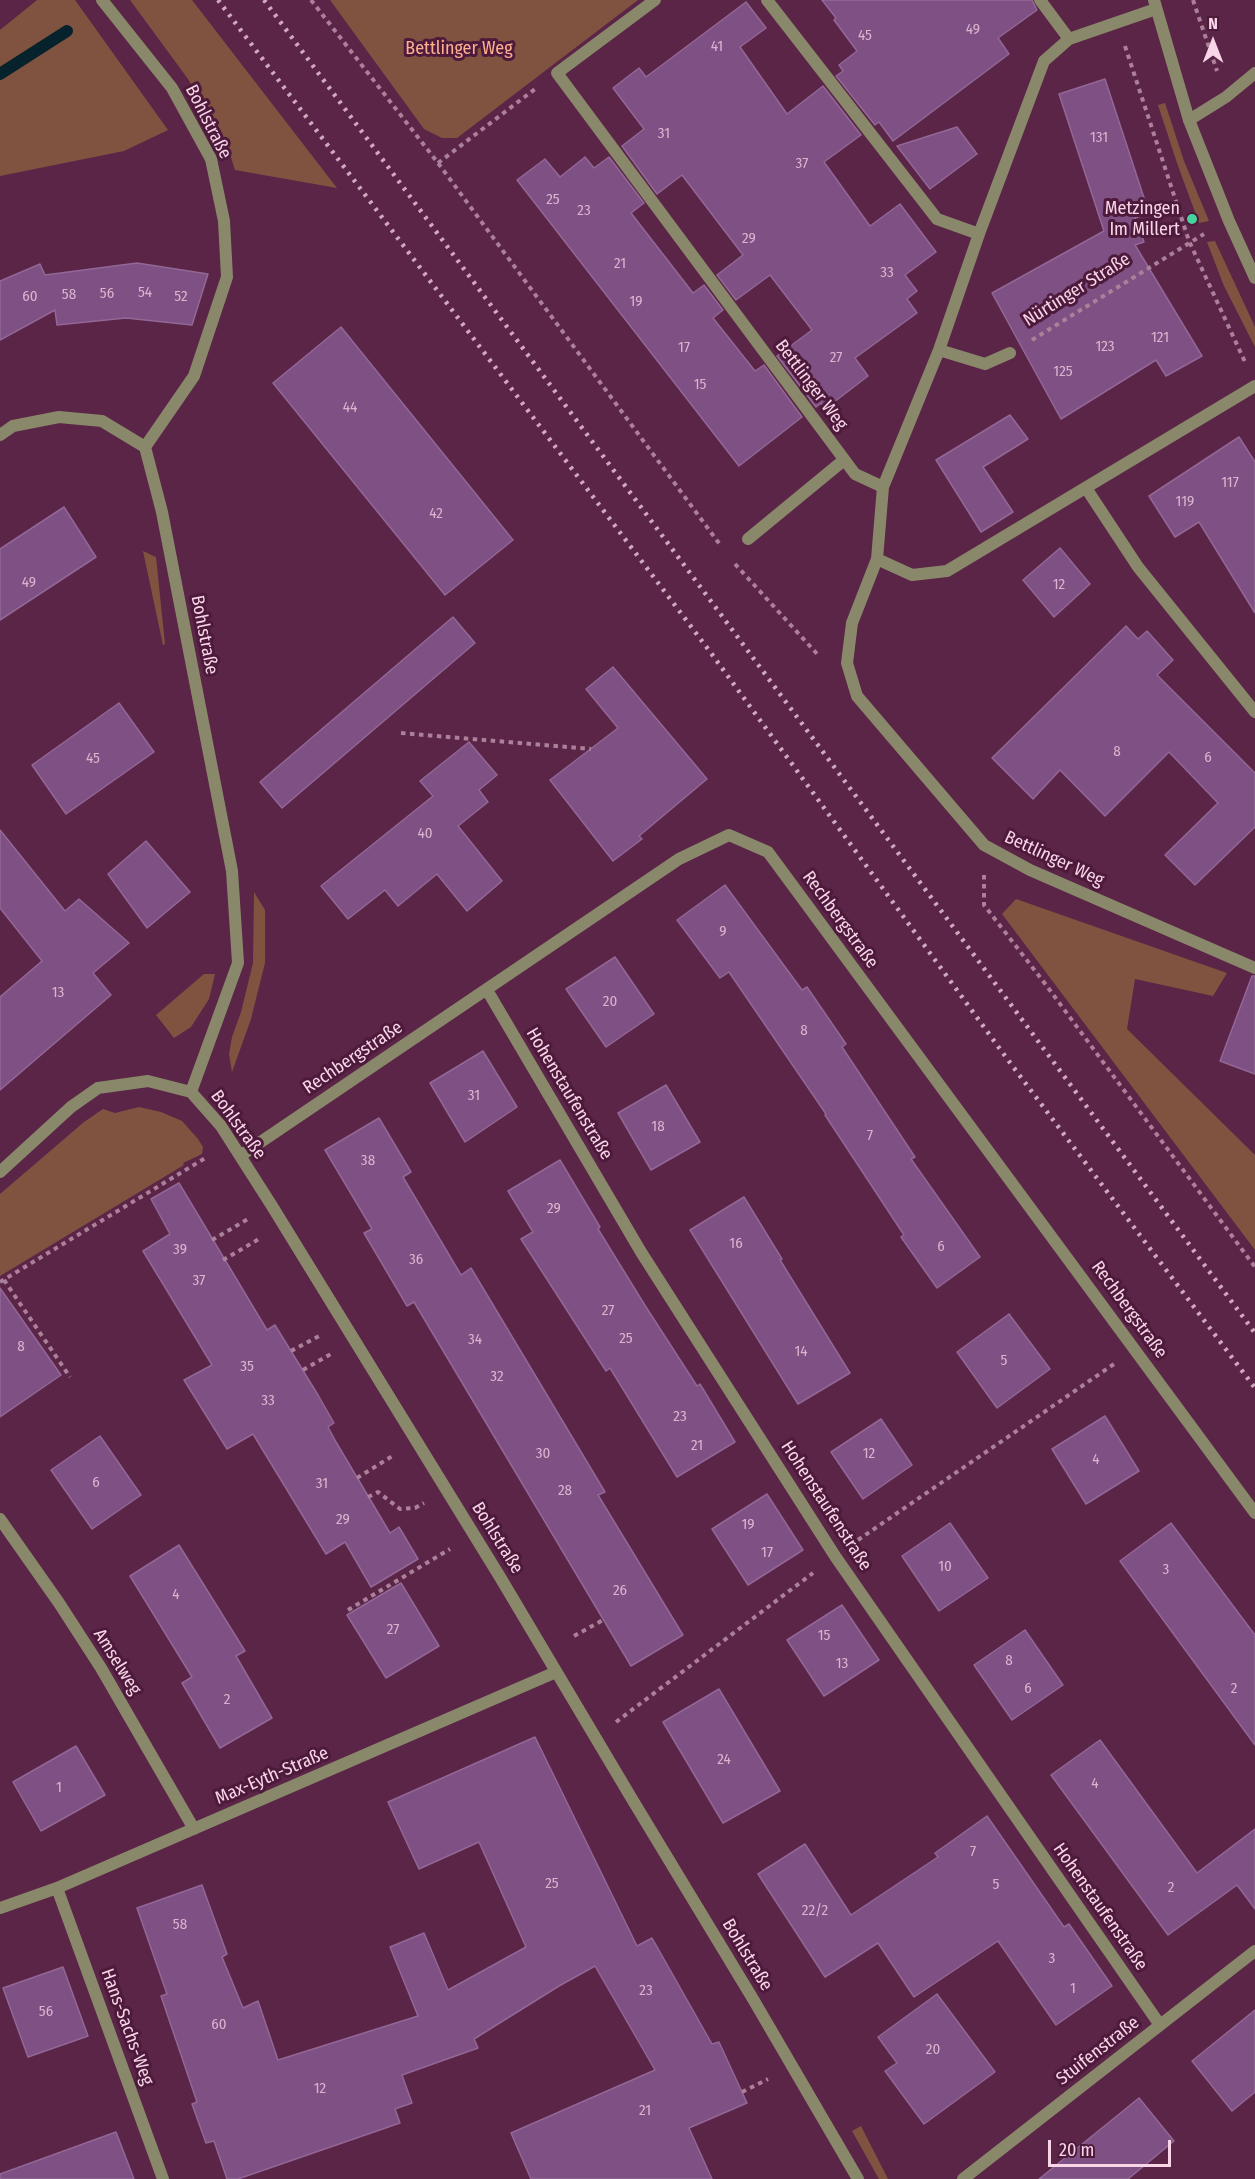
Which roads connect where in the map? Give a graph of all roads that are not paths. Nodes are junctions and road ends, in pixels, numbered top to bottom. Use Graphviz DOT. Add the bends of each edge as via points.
graph roads {
  1 [pos="102,0"];
  2 [pos="654,0"];
  3 [pos="767,0"];
  4 [pos="1040,0"];
  5 [pos="1155,5"];
  6 [pos="1069,39"];
  7 [pos="1255,73"];
  8 [pos="1189,120"];
  9 [pos="979,234"];
  10 [pos="1255,278"];
  11 [pos="939,350"];
  12 [pos="1010,353"];
  13 [pos="1255,386"];
  14 [pos="0,435"];
  15 [pos="145,447"];
  16 [pos="844,460"];
  17 [pos="883,487"];
  18 [pos="1086,488"];
  19 [pos="748,539"];
  20 [pos="877,559"];
  21 [pos="1255,712"];
  22 [pos="1255,968"];
  23 [pos="487,990"];
  24 [pos="191,1092"];
  25 [pos="240,1156"];
  26 [pos="0,1172"];
  27 [pos="1255,1513"];
  28 [pos="0,1519"];
  29 [pos="556,1672"];
  30 [pos="194,1829"];
  31 [pos="57,1888"];
  32 [pos="0,1908"];
  33 [pos="1255,1951"];
  34 [pos="1160,2025"];
  35 [pos="163,2179"];
  36 [pos="858,2179"];
  37 [pos="963,2179"];
  1 -- 15 [label="street, Bohlstraße" via="172,88 211,159 224,221 227,278 194,376"];
  2 -- 16 [label="street, Bettlinger Weg" via="557,73"];
  3 -- 9 [label="street" via="936,219"];
  4 -- 6 [label="street"];
  5 -- 6 [label="street, Bettlinger Weg" via="1118,23"];
  5 -- 8 [label="street"];
  6 -- 9 [label="street, Bettlinger Weg" via="1044,61"];
  7 -- 8 [label="street"];
  8 -- 10 [label="street"];
  9 -- 11 [label="street, Bettlinger Weg"];
  11 -- 12 [label="street" via="986,364"];
  11 -- 17 [label="street, Bettlinger Weg"];
  13 -- 18 [label="street"];
  14 -- 15 [label="street" via="13,426 59,417 102,421"];
  15 -- 24 [label="street, Bohlstraße" via="162,512 232,870 238,963"];
  16 -- 17 [label="street, Bettlinger Weg" via="855,474"];
  16 -- 19 [label="street"];
  17 -- 20 [label="street, Bettlinger Weg"];
  18 -- 20 [label="street" via="947,571 912,575"];
  18 -- 21 [label="street" via="1138,567"];
  20 -- 22 [label="street, Bettlinger Weg" via="852,623 847,663 857,696 984,845 1030,870"];
  23 -- 25 [label="street, Rechbergstraße"];
  23 -- 27 [label="street, Rechbergstraße" via="679,859 729,835 768,852"];
  23 -- 34 [label="street, Hohenstaufenstraße" via="641,1252 835,1556"];
  24 -- 25 [label="street, Bohlstraße" via="221,1126"];
  24 -- 26 [label="street" via="148,1081 98,1088 71,1107"];
  25 -- 29 [label="street, Bohlstraße"];
  28 -- 30 [label="street, Amselweg" via="101,1668"];
  29 -- 30 [label="street, Max-Eyth-Straße"];
  29 -- 36 [label="street, Bohlstraße"];
  30 -- 31 [label="street, Max-Eyth-Straße"];
  31 -- 32 [label="street, Max-Eyth-Straße"];
  31 -- 35 [label="street, Hans-Sachs-Weg"];
  33 -- 34 [label="street, Stuifenstraße"];
  34 -- 37 [label="street, Stuifenstraße"];
}
